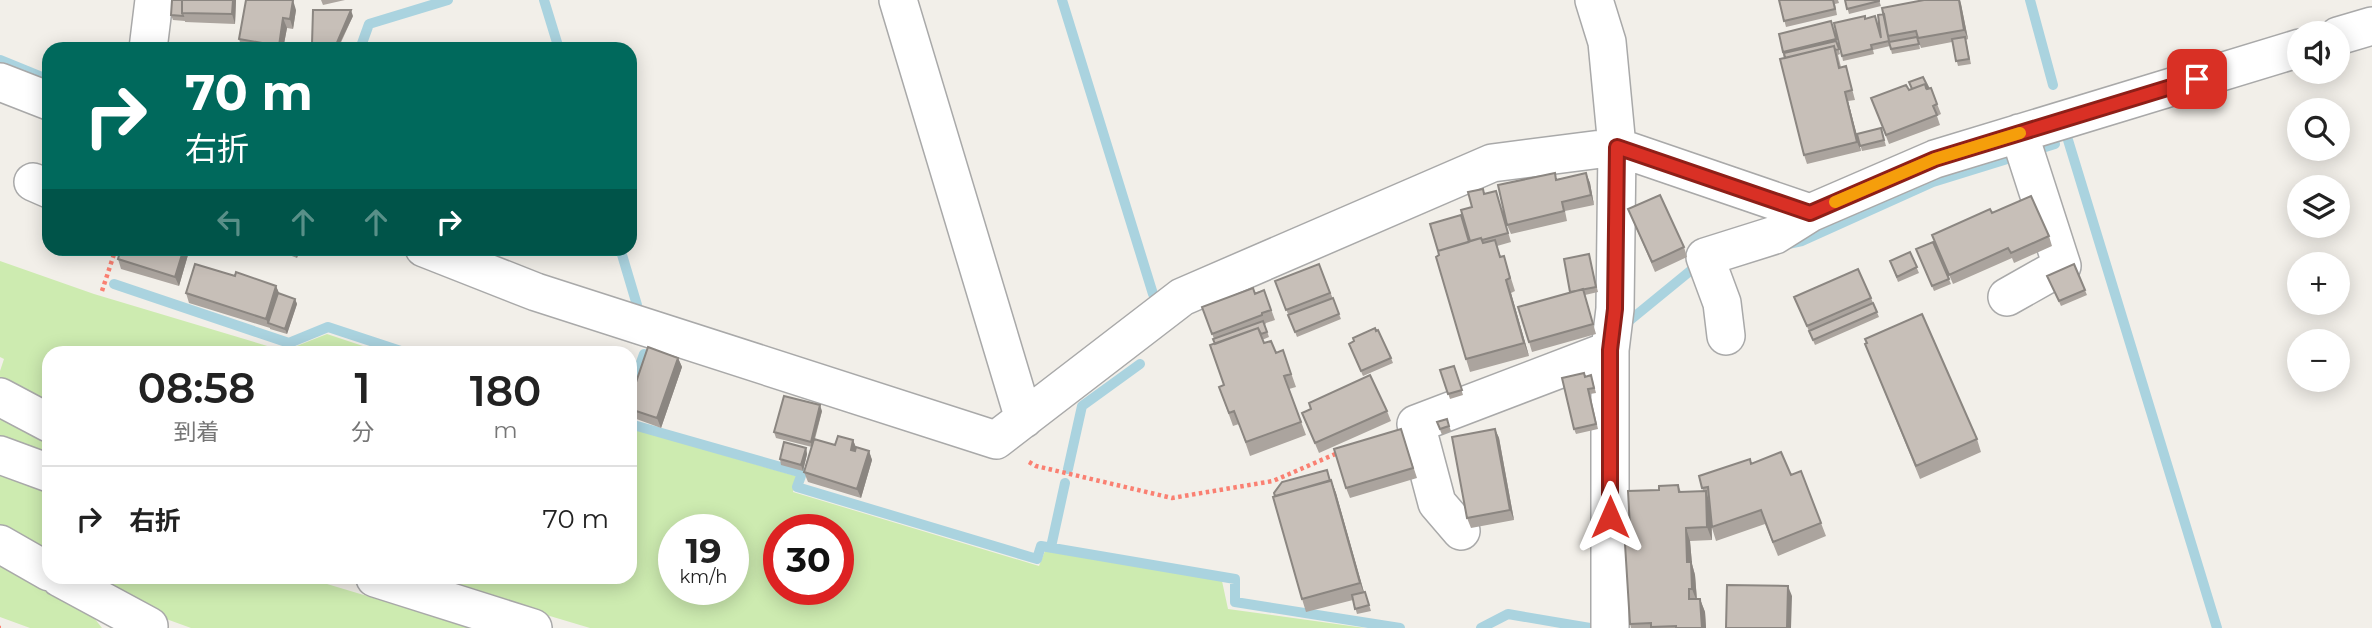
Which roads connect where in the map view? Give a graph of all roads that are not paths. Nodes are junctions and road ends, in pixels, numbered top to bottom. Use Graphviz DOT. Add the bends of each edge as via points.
graph roads {
  1 [pos="154,0"];
  2 [pos="898,0"];
  3 [pos="1594,0"];
  4 [pos="2372,26"];
  5 [pos="2350,32"];
  6 [pos="149,42"];
  7 [pos="2287,52"];
  8 [pos="0,82"];
  9 [pos="42,99"];
  10 [pos="2019,133"];
  11 [pos="1617,147"];
  12 [pos="1810,213"];
  13 [pos="444,256"];
  14 [pos="2007,297"];
  15 [pos="1726,336"];
  16 [pos="1610,350"];
  17 [pos="0,397"];
  18 [pos="42,419"];
  19 [pos="1010,430"];
  20 [pos="0,455"];
  21 [pos="42,470"];
  22 [pos="1461,531"];
  23 [pos="0,544"];
  24 [pos="42,568"];
  25 [pos="71,584"];
  26 [pos="394,584"];
  27 [pos="149,626"];
  28 [pos="533,628"];
  29 [pos="1610,628"];
  1 -- 6 [label="street"];
  2 -- 19 [label="street"];
  3 -- 11 [label="street" via="1607,42"];
  4 -- 5 [label="street"];
  7 -- 10 [label="street"];
  8 -- 9 [label="street"];
  10 -- 12 [label="street" via="1935,159"];
  10 -- 14 [label="street" via="2062,266"];
  11 -- 12 [label="street"];
  11 -- 16 [label="street" via="1615,309"];
  11 -- 19 [label="street" via="1492,163 1182,297"];
  12 -- 15 [label="street" via="1775,234 1705,257 1722,303"];
  13 -- 19 [label="street" via="536,292"];
  16 -- 22 [label="street" via="1416,424 1437,503"];
  16 -- 29 [label="street"];
  17 -- 18 [label="street"];
  20 -- 21 [label="street"];
  23 -- 24 [label="street"];
  25 -- 27 [label="street"];
  26 -- 28 [label="street"];
}
